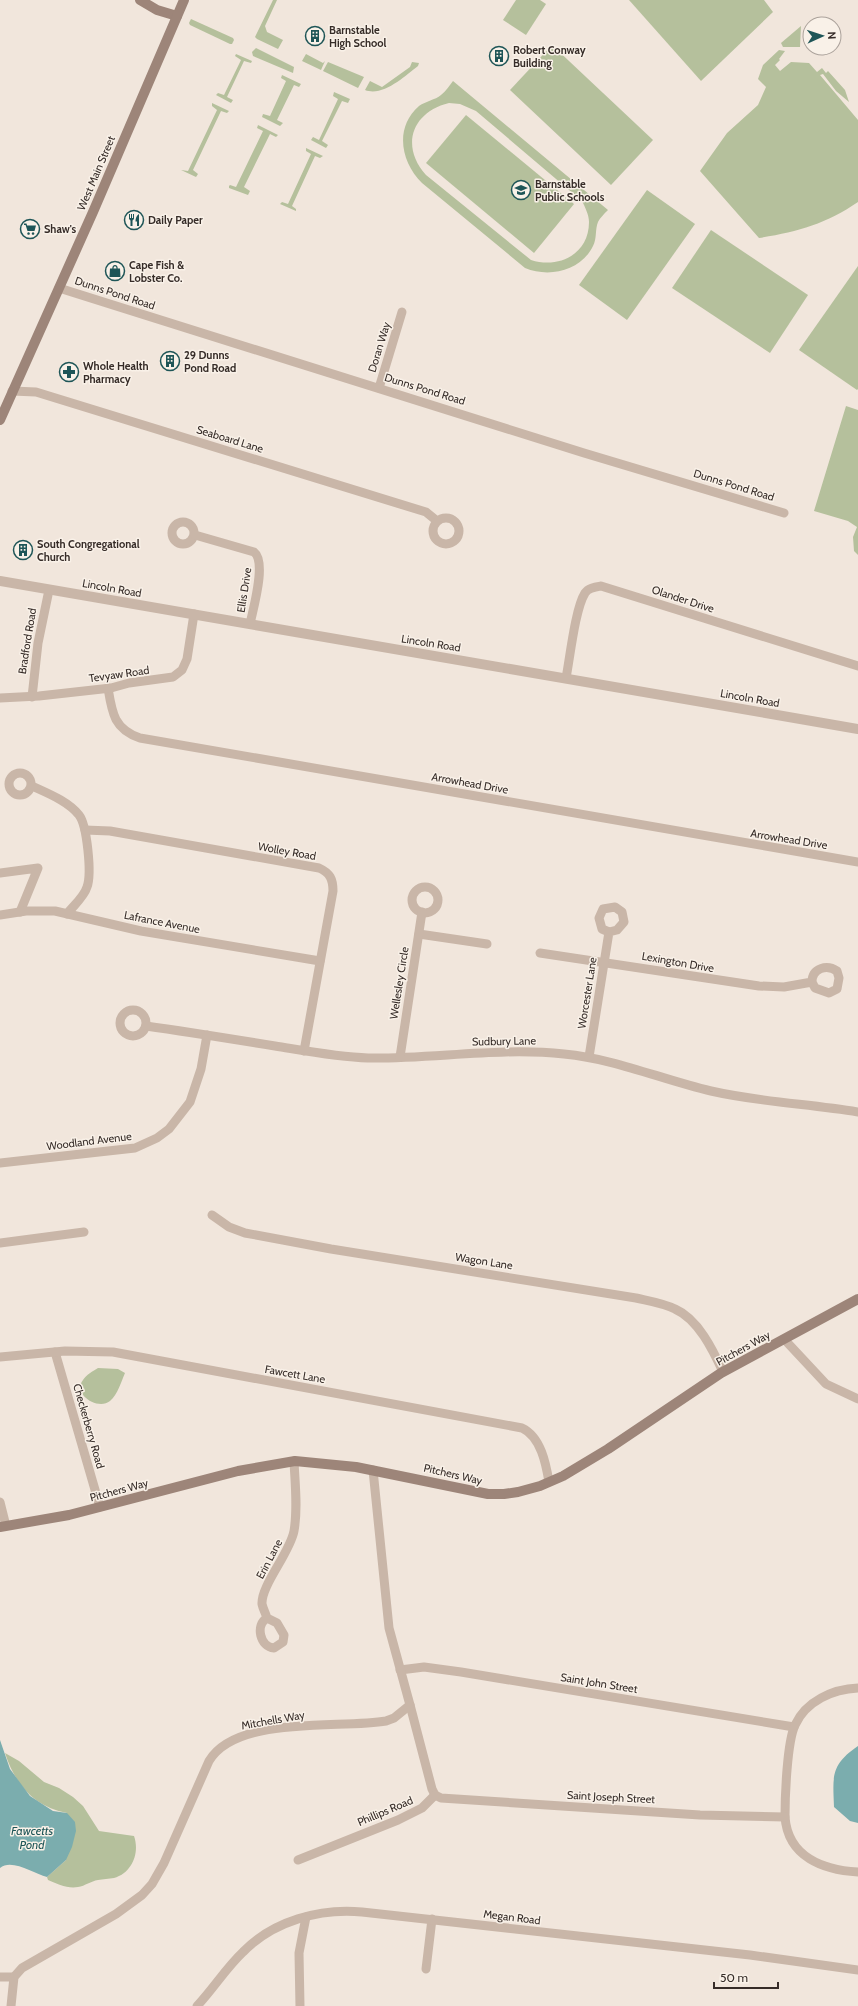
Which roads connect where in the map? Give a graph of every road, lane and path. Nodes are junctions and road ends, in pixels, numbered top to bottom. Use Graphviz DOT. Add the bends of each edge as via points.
graph roads {
  1 [pos="140,0"];
  2 [pos="184,0"];
  3 [pos="177,16"];
  4 [pos="59,288"];
  5 [pos="402,312"];
  6 [pos="379,388"];
  7 [pos="12,391"];
  8 [pos="0,420"];
  9 [pos="784,513"];
  10 [pos="437,520"];
  11 [pos="195,535"];
  12 [pos="0,581"];
  13 [pos="49,590"];
  14 [pos="194,614"];
  15 [pos="250,624"];
  16 [pos="858,666"];
  17 [pos="566,678"];
  18 [pos="108,688"];
  19 [pos="32,697"];
  20 [pos="0,698"];
  21 [pos="858,729"];
  22 [pos="32,786"];
  23 [pos="85,830"];
  24 [pos="858,862"];
  25 [pos="0,873"];
  26 [pos="20,912"];
  27 [pos="422,912"];
  28 [pos="67,914"];
  29 [pos="0,915"];
  30 [pos="609,932"];
  31 [pos="419,934"];
  32 [pos="488,944"];
  33 [pos="540,953"];
  34 [pos="320,961"];
  35 [pos="604,963"];
  36 [pos="812,982"];
  37 [pos="146,1026"];
  38 [pos="207,1035"];
  39 [pos="304,1051"];
  40 [pos="400,1057"];
  41 [pos="589,1057"];
  42 [pos="858,1112"];
  43 [pos="0,1163"];
  44 [pos="212,1215"];
  45 [pos="84,1232"];
  46 [pos="0,1243"];
  47 [pos="858,1299"];
  48 [pos="784,1339"];
  49 [pos="55,1352"];
  50 [pos="0,1357"];
  51 [pos="723,1372"];
  52 [pos="858,1399"];
  53 [pos="294,1461"];
  54 [pos="373,1470"];
  55 [pos="549,1482"];
  56 [pos="0,1502"];
  57 [pos="100,1507"];
  58 [pos="3,1527"];
  59 [pos="268,1618"];
  60 [pos="400,1670"];
  61 [pos="858,1688"];
  62 [pos="410,1705"];
  63 [pos="794,1727"];
  64 [pos="436,1795"];
  65 [pos="785,1817"];
  66 [pos="298,1860"];
  67 [pos="858,1872"];
  68 [pos="306,1916"];
  69 [pos="432,1919"];
  70 [pos="426,1969"];
  71 [pos="858,1970"];
  72 [pos="0,1977"];
  73 [pos="14,1977"];
  74 [pos="11,2006"];
  75 [pos="197,2006"];
  76 [pos="300,2006"];
  1 -- 3 [label="main road" via="157,10"];
  2 -- 3 [label="main road, West Main Street"];
  3 -- 4 [label="main road, West Main Street"];
  4 -- 6 [label="street, Dunns Pond Road"];
  4 -- 7 [label="main road, West Main Street"];
  5 -- 6 [label="street, Doran Way"];
  6 -- 9 [label="street, Dunns Pond Road"];
  7 -- 8 [label="main road, West Main Street"];
  7 -- 10 [label="street, Seaboard Lane" via="36,392 426,512"];
  11 -- 15 [label="street, Ellis Drive" via="254,552 258,556 260,567"];
  12 -- 13 [label="street, Lincoln Road"];
  13 -- 14 [label="street, Lincoln Road"];
  13 -- 19 [label="street, Bradford Road" via="38,643"];
  14 -- 15 [label="street, Lincoln Road"];
  14 -- 18 [label="street, Tevyaw Road" via="189,652 185,665 178,674 169,679"];
  15 -- 17 [label="street, Lincoln Road"];
  16 -- 17 [label="street, Olander Drive" via="601,586 592,587 584,594"];
  17 -- 21 [label="street, Lincoln Road"];
  18 -- 19 [label="street, Tevyaw Road"];
  18 -- 24 [label="street, Arrowhead Drive" via="119,726 128,734 140,738"];
  19 -- 20 [label="street, Tevyaw Road"];
  22 -- 23 [label="street" via="72,809 81,818"];
  23 -- 28 [label="street" via="88,886"];
  23 -- 34 [label="street, Wolley Road" via="110,831 319,868 327,872 332,880 333,891"];
  25 -- 26 [label="street" via="38,868"];
  26 -- 28 [label="street, Lafrance Avenue" via="48,910"];
  26 -- 29 [label="street, Lafrance Avenue"];
  27 -- 31 [label="street, Wellesley Circle"];
  28 -- 34 [label="street, Lafrance Avenue" via="170,937"];
  30 -- 35 [label="street, Worcester Lane"];
  31 -- 32 [label="street"];
  31 -- 40 [label="street, Wellesley Circle"];
  33 -- 35 [label="street, Lexington Drive"];
  34 -- 39 [label="street, Wolley Road"];
  35 -- 36 [label="street, Lexington Drive" via="759,986 784,987"];
  35 -- 41 [label="street, Worcester Lane"];
  37 -- 38 [label="street, Sudbury Lane"];
  38 -- 39 [label="street, Sudbury Lane"];
  38 -- 43 [label="street, Woodland Avenue" via="201,1070 190,1102 169,1129 157,1138 135,1148"];
  39 -- 40 [label="street, Sudbury Lane" via="356,1057"];
  40 -- 41 [label="street, Sudbury Lane" via="545,1052"];
  41 -- 42 [label="street, Sudbury Lane" via="713,1092"];
  44 -- 51 [label="street, Wagon Lane" via="229,1227 245,1233 667,1305 684,1313 696,1326"];
  45 -- 46 [label="street"];
  47 -- 48 [label="main road, Pitchers Way"];
  48 -- 51 [label="main road, Pitchers Way"];
  48 -- 52 [label="street" via="826,1384"];
  49 -- 50 [label="street, Fawcett Lane"];
  49 -- 55 [label="street, Fawcett Lane" via="113,1352 522,1428 531,1434 538,1445"];
  49 -- 57 [label="street, Checkerberry Road"];
  51 -- 55 [label="main road, Pitchers Way" via="596,1457"];
  53 -- 54 [label="main road, Pitchers Way" via="313,1461"];
  53 -- 57 [label="main road, Pitchers Way" via="238,1471"];
  53 -- 59 [label="street, Erin Lane" via="294,1531 264,1596 262,1605"];
  54 -- 55 [label="main road, Pitchers Way" via="488,1494 518,1492"];
  54 -- 60 [label="street" via="389,1628"];
  56 -- 58 [label="street"];
  57 -- 58 [label="main road, Pitchers Way"];
  60 -- 62 [label="street"];
  60 -- 63 [label="street, Saint John Street" via="424,1666"];
  61 -- 63 [label="street" via="826,1695 805,1712"];
  62 -- 64 [label="street" via="430,1782"];
  62 -- 73 [label="street, Mitchells Way" via="386,1721 298,1726 273,1730 241,1737 217,1750 196,1787 164,1863 152,1884 142,1895 116,1914 22,1968"];
  63 -- 65 [label="street"];
  64 -- 65 [label="street, Saint Joseph Street" via="443,1798 587,1809 751,1818"];
  64 -- 66 [label="street, Phillips Road" via="422,1808 398,1820"];
  65 -- 67 [label="street" via="791,1838 808,1858 828,1868"];
  68 -- 69 [label="street, Megan Road" via="349,1910"];
  68 -- 75 [label="street, Megan Road" via="258,1938 242,1952"];
  68 -- 76 [label="street" via="299,1953"];
  69 -- 70 [label="street"];
  69 -- 71 [label="street, Megan Road" via="750,1955"];
  72 -- 73 [label="street"];
  73 -- 74 [label="street"];
}
